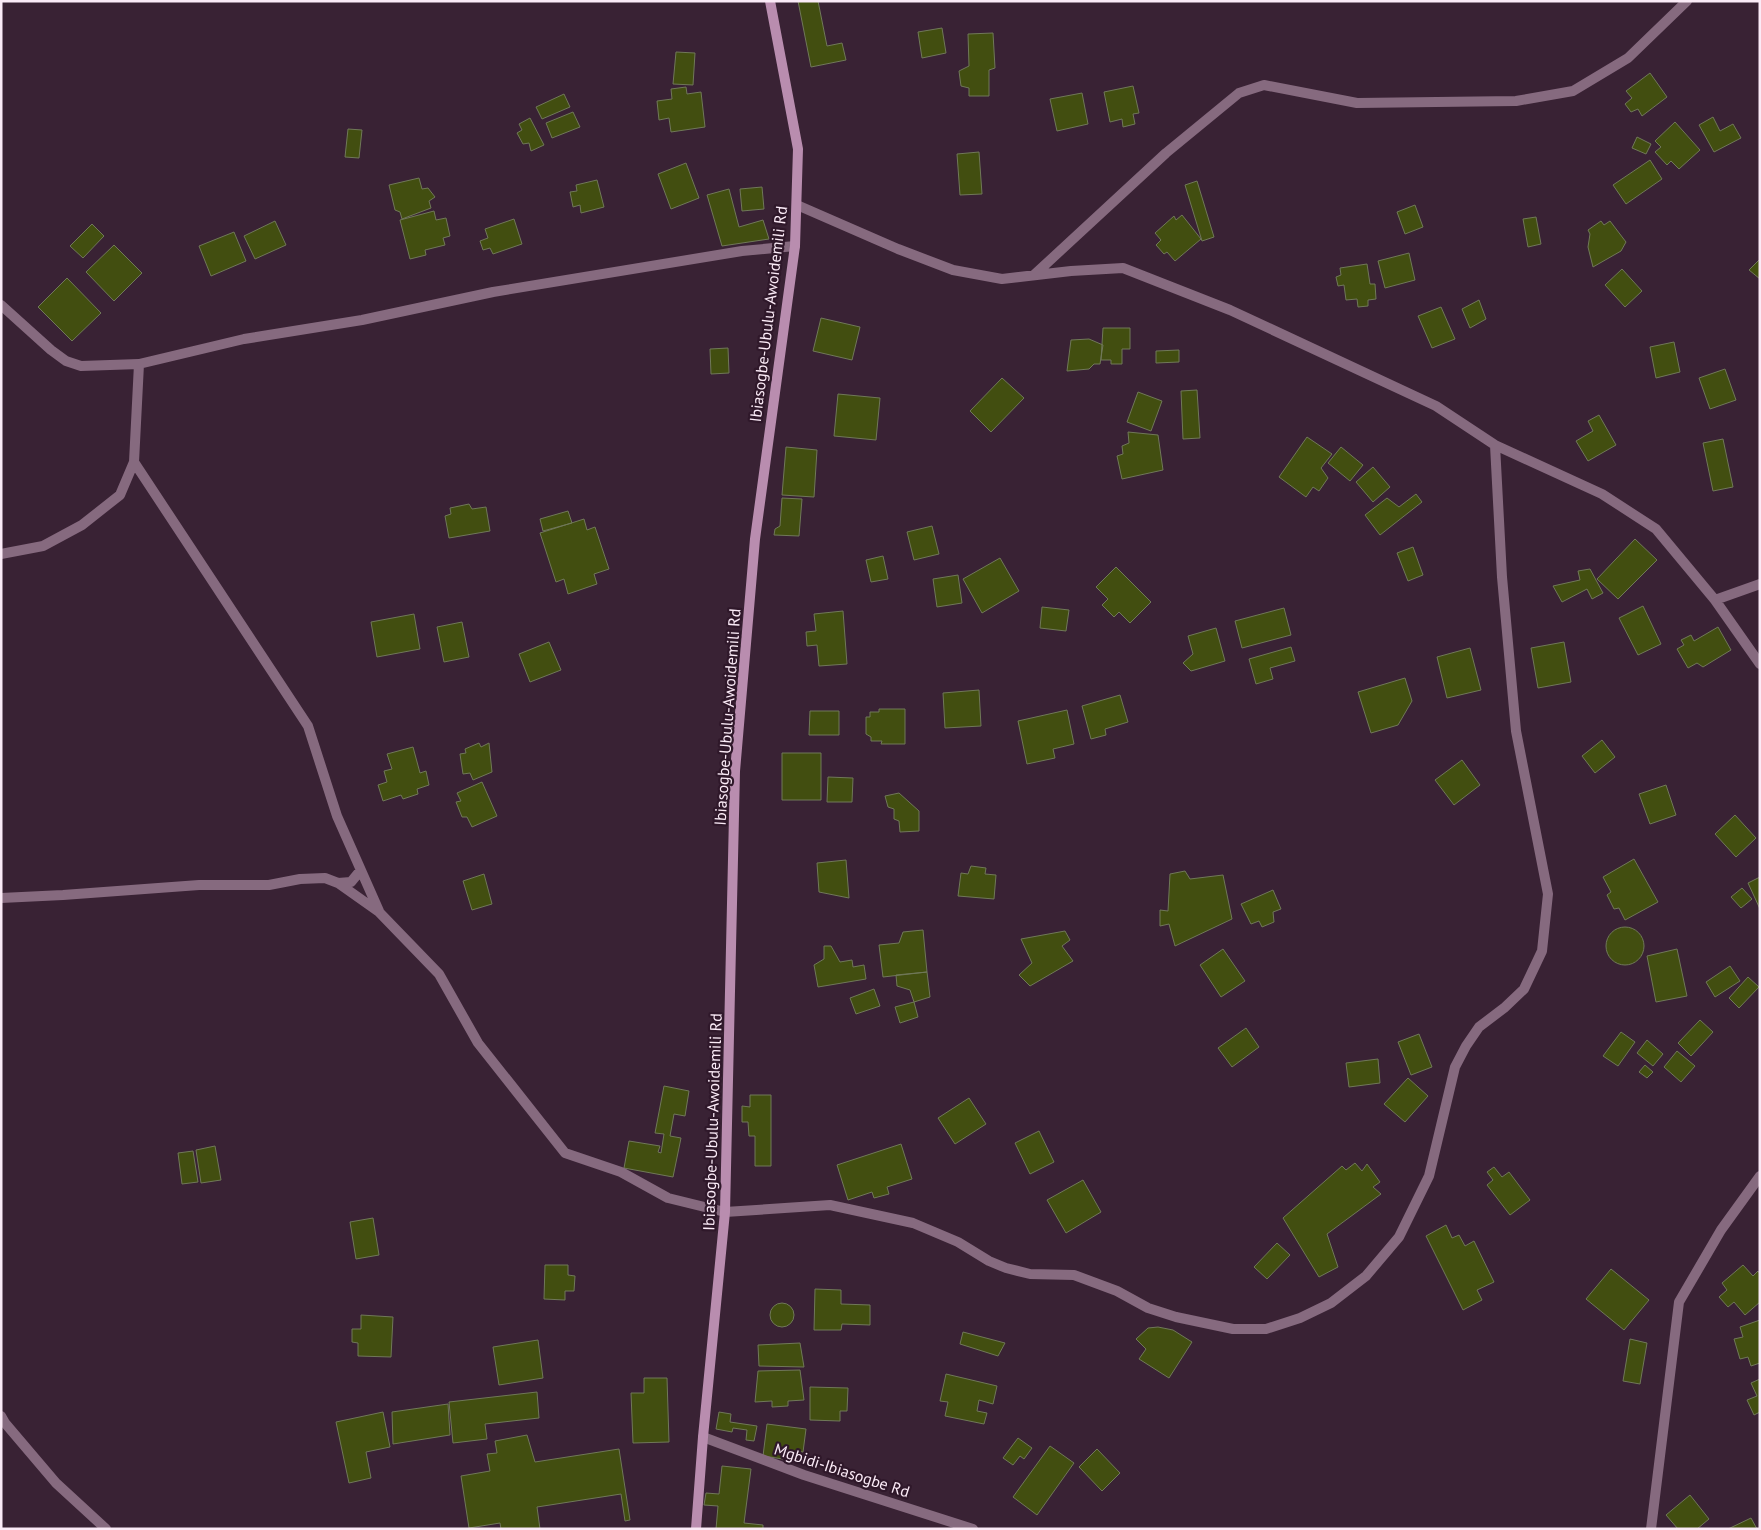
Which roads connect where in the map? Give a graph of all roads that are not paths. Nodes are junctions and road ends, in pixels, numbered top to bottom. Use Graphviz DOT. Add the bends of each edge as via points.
graph roads {
  1 [pos="770,1"];
  2 [pos="1687,1"];
  3 [pos="797,205"];
  4 [pos="795,246"];
  5 [pos="1034,275"];
  6 [pos="1,305"];
  7 [pos="139,364"];
  8 [pos="1495,445"];
  9 [pos="134,462"];
  10 [pos="1,554"];
  11 [pos="1760,584"];
  12 [pos="1715,600"];
  13 [pos="1760,664"];
  14 [pos="360,871"];
  15 [pos="338,883"];
  16 [pos="1,898"];
  17 [pos="379,912"];
  18 [pos="1760,1176"];
  19 [pos="725,1212"];
  20 [pos="1,1416"];
  21 [pos="703,1437"];
  22 [pos="106,1529"];
  23 [pos="696,1529"];
  24 [pos="973,1529"];
  25 [pos="1651,1529"];
  1 -- 3 [label="street, Ibiasogbe-Ubulu-Awoidemili Rd" via="798,149"];
  2 -- 5 [label="street" via="1628,58 1573,91 1516,102 1357,103 1264,85 1239,93 1166,153"];
  3 -- 4 [label="street, Ibiasogbe-Ubulu-Awoidemili Rd"];
  3 -- 5 [label="street" via="953,270 1002,280"];
  4 -- 7 [label="street" via="493,292 362,320 244,339"];
  4 -- 19 [label="street, Ibiasogbe-Ubulu-Awoidemili Rd" via="755,539 735,772"];
  5 -- 8 [label="street" via="1123,268 1230,310 1436,406"];
  6 -- 7 [label="street" via="66,361 81,366"];
  7 -- 9 [label="street"];
  8 -- 12 [label="street" via="1602,494 1656,529"];
  8 -- 19 [label="street" via="1502,577 1516,731 1548,894 1542,951 1524,989 1479,1027 1466,1046 1455,1067 1429,1176 1399,1237 1366,1276 1331,1303 1300,1318 1266,1329 1233,1329 1148,1308 1074,1275 1030,1274 1006,1268 913,1223 830,1205"];
  9 -- 10 [label="street" via="120,495 82,525 43,546"];
  9 -- 14 [label="street" via="308,726 337,816"];
  11 -- 12 [label="street"];
  12 -- 13 [label="street"];
  14 -- 15 [label="street" via="351,882"];
  14 -- 17 [label="street"];
  15 -- 16 [label="street" via="325,878 300,879 270,885 199,885"];
  15 -- 17 [label="street"];
  17 -- 19 [label="street" via="439,974 478,1043 565,1153 621,1172 668,1198"];
  18 -- 25 [label="street" via="1721,1230 1679,1302"];
  19 -- 21 [label="street, Ibiasogbe-Ubulu-Awoidemili Rd"];
  20 -- 22 [label="street" via="56,1483"];
  21 -- 23 [label="street, Ibiasogbe-Ubulu-Awoidemili Rd"];
  21 -- 24 [label="street, Mgbidi-Ibiasogbe Rd" via="804,1475"];
}
